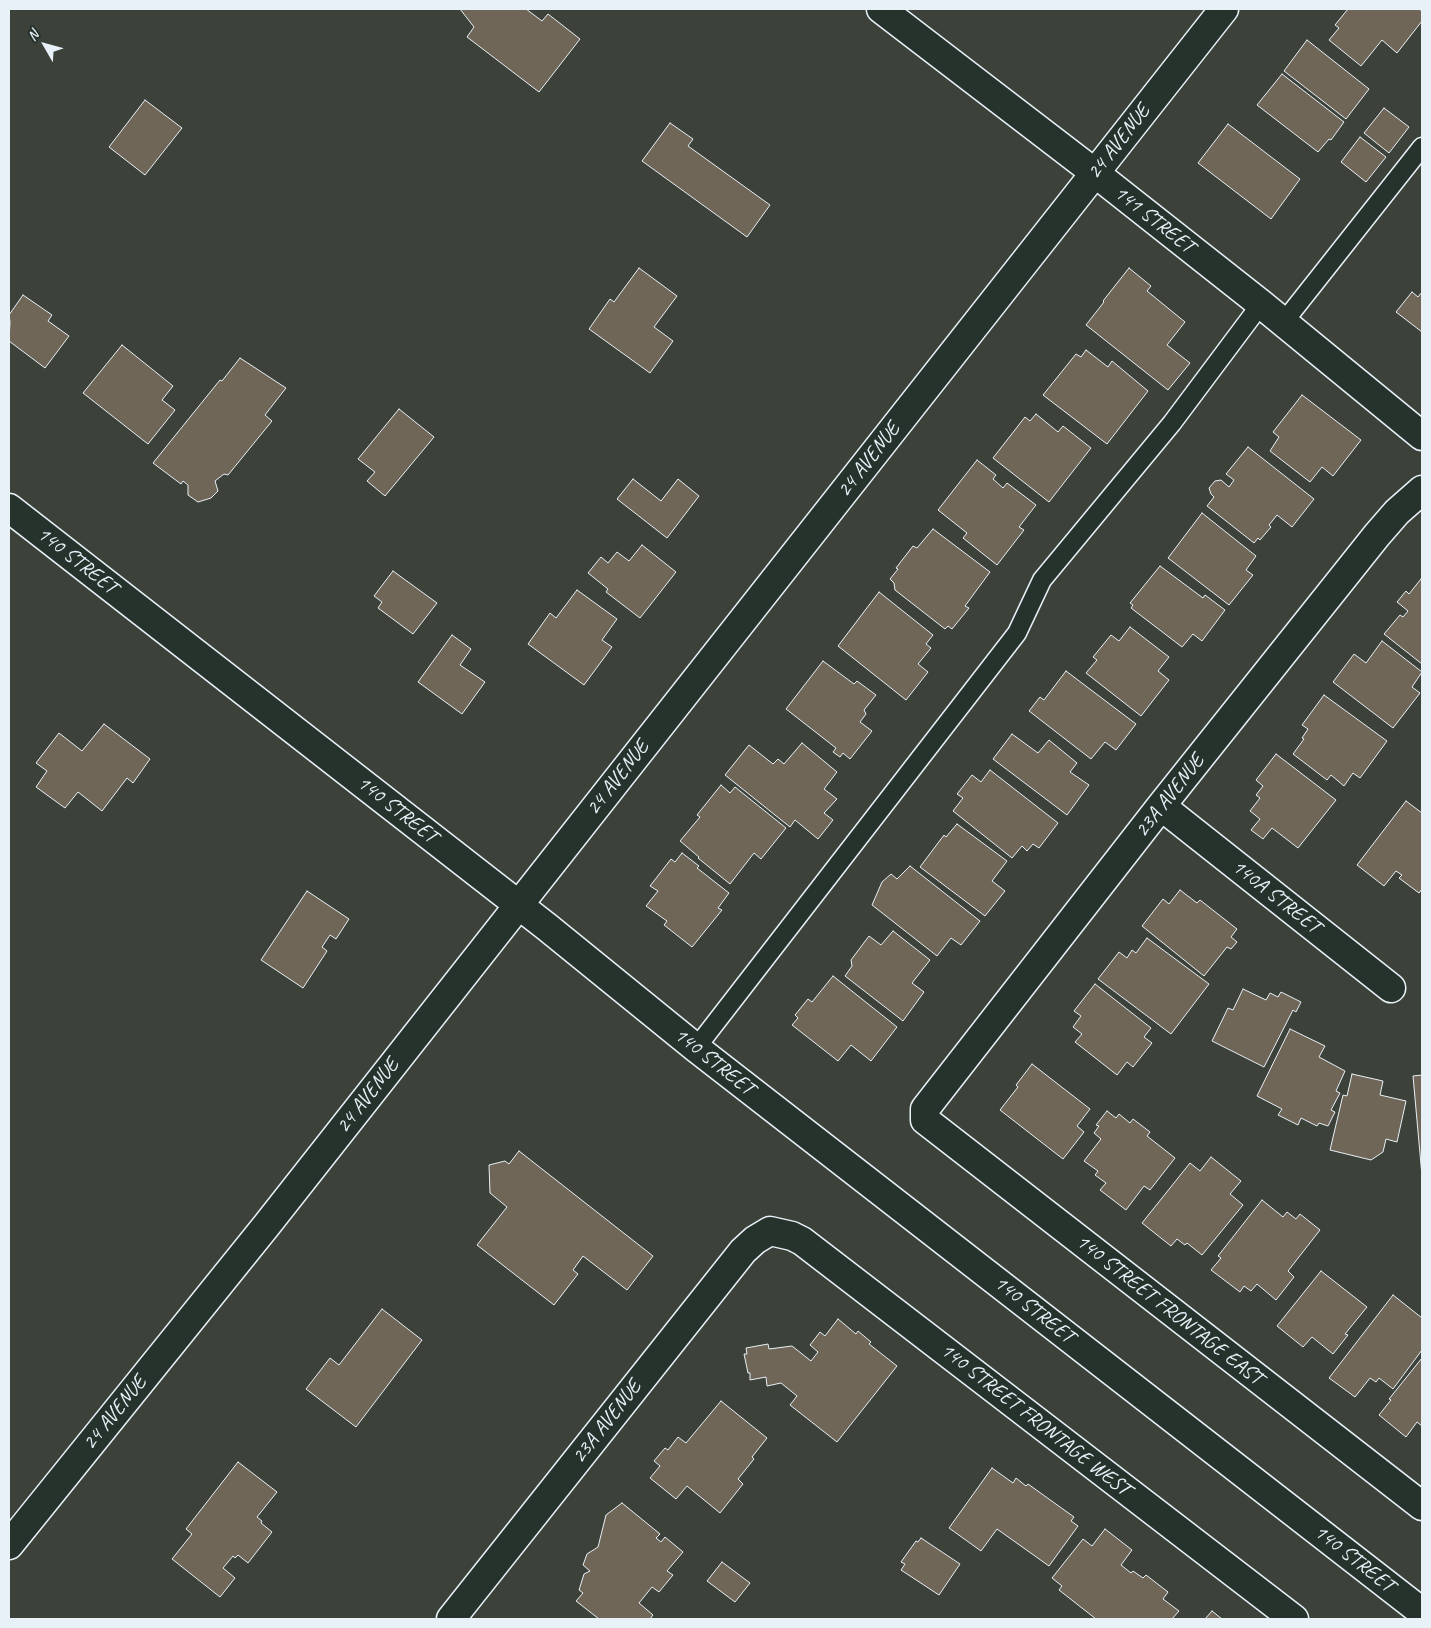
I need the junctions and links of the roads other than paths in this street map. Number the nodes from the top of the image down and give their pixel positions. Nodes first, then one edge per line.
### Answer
1 (881, 9) edge
2 (1224, 9) edge
3 (1422, 147) edge
4 (1095, 173) junction
5 (1261, 304) junction
6 (1283, 323) junction
7 (1422, 436) edge
8 (1422, 490) edge
9 (9, 508) edge
10 (1161, 806) junction
11 (518, 905) junction
12 (1391, 988) dead end
13 (696, 1048) junction
14 (925, 1109) joint
15 (770, 1231) joint
16 (1422, 1506) edge
17 (9, 1545) edge
18 (1422, 1612) edge
19 (451, 1619) edge
20 (1294, 1619) edge

1 - 4 main road, 141 STREET
2 - 4 main road, 24 AVENUE
3 - 6 lane
4 - 5 main road, 141 STREET
4 - 11 main road, 24 AVENUE
5 - 6 main road, 141 STREET
5 - 13 lane
6 - 7 main road, 141 STREET
8 - 10 main road, 23A AVENUE
9 - 11 main road, 140 STREET
10 - 12 main road, 140A STREET
10 - 14 main road, 23A AVENUE
11 - 13 main road, 140 STREET
11 - 17 main road, 24 AVENUE
13 - 18 main road, 140 STREET
14 - 16 main road, 140 STREET FRONTAGE EAST
15 - 19 main road, 23A AVENUE
15 - 20 main road, 140 STREET FRONTAGE WEST

